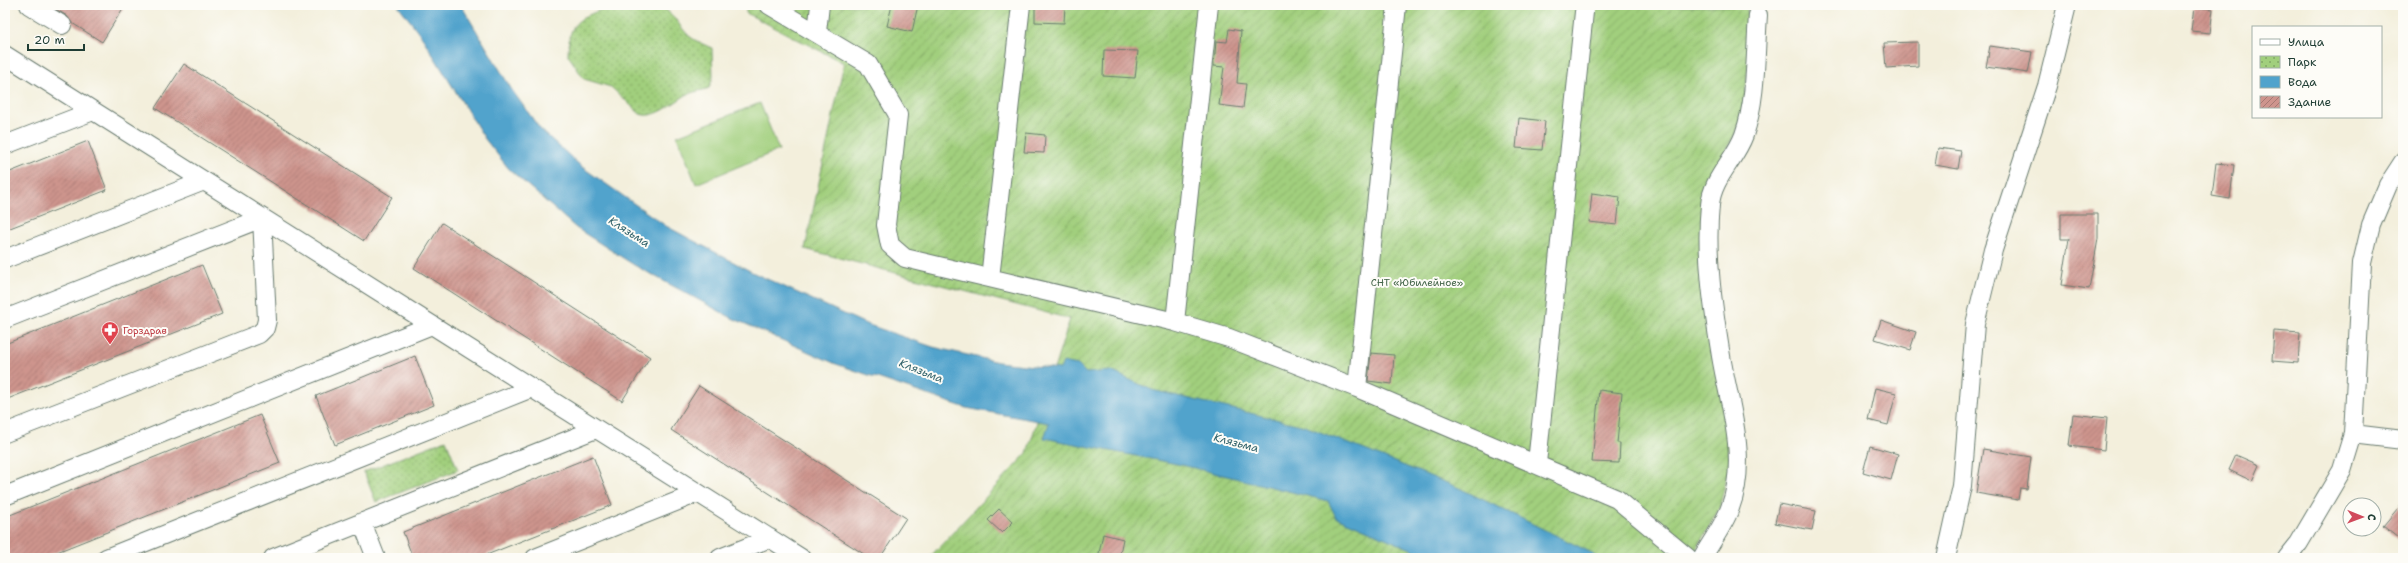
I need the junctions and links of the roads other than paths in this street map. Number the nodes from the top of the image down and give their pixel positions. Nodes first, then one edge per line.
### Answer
1 (29, 5) edge
2 (769, 5) edge
3 (820, 5) edge
4 (1021, 5) edge
5 (1209, 5) edge
6 (1397, 5) edge
7 (2067, 5) edge
8 (1584, 12) dead end
9 (1758, 15) dead end
10 (62, 25) dead end
11 (817, 32) junction
12 (5, 55) edge
13 (93, 111) junction
14 (5, 145) edge
15 (2403, 162) edge
16 (204, 181) junction
17 (262, 218) junction
18 (5, 259) edge
19 (990, 278) junction
20 (5, 319) edge
21 (1175, 322) junction
22 (432, 325) junction
23 (532, 388) junction
24 (1357, 388) junction
25 (596, 429) junction
26 (5, 433) edge
27 (2353, 434) junction
28 (2403, 440) edge
29 (1537, 463) junction
30 (698, 493) junction
31 (5, 496) edge
32 (362, 522) junction
33 (770, 538) junction
34 (106, 558) edge
35 (273, 558) edge
36 (376, 558) edge
37 (535, 558) edge
38 (720, 558) edge
39 (801, 558) edge
40 (1688, 558) edge
41 (1702, 558) edge
42 (1946, 558) edge
43 (2287, 558) edge

1 - 10 street
2 - 11 street
3 - 11 street
4 - 19 street
5 - 21 street
6 - 24 street
7 - 42 street
8 - 29 street
9 - 41 street
11 - 19 street
12 - 13 street
13 - 14 street
13 - 16 street
15 - 27 street
16 - 17 street
16 - 18 street
17 - 20 street
17 - 22 street
17 - 26 street
19 - 21 street
21 - 24 street
22 - 23 street
22 - 31 street
23 - 25 street
23 - 34 street
24 - 29 street
25 - 30 street
25 - 32 street
27 - 28 street
27 - 43 street
29 - 40 street
30 - 33 street
30 - 37 street
32 - 35 street
32 - 36 street
33 - 38 street
33 - 39 street

